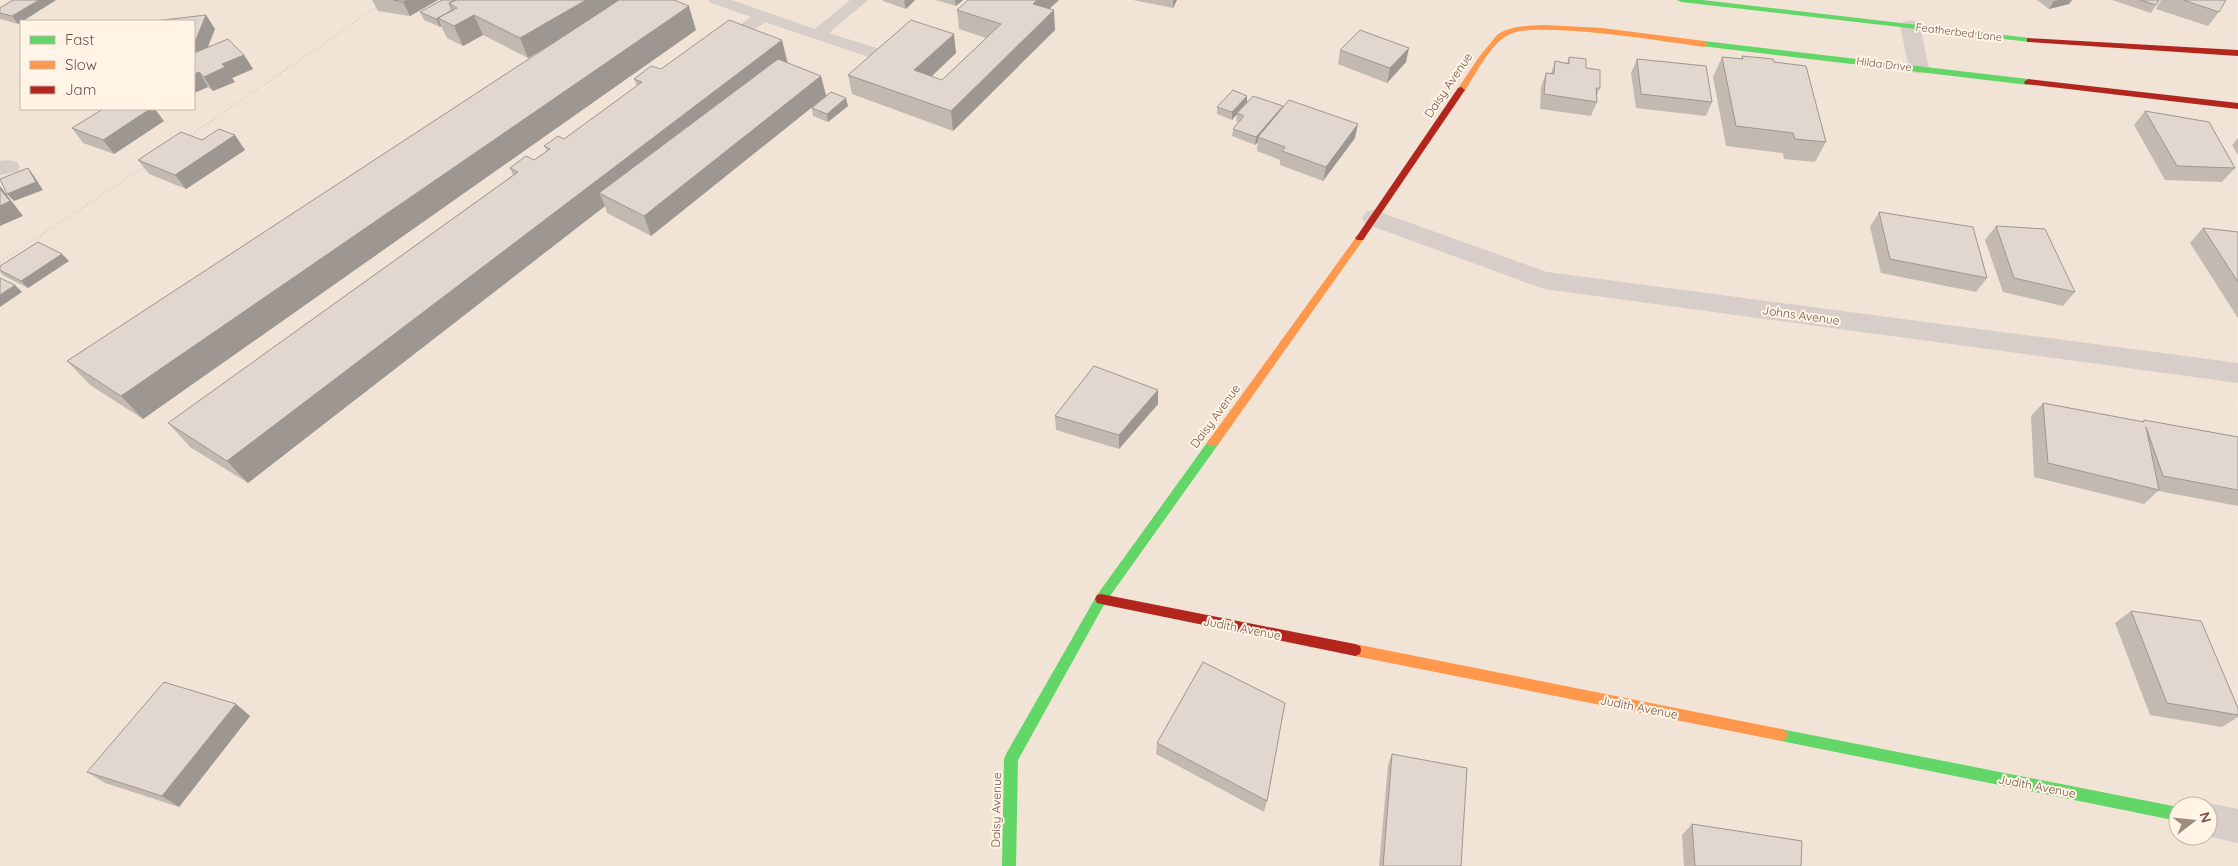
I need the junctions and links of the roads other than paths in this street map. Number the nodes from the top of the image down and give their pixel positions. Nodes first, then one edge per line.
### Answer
1 (717, 0) edge
2 (860, 0) edge
3 (1681, 0) edge
4 (762, 17) junction
5 (1910, 26) junction
6 (1529, 28) joint
7 (816, 36) junction
8 (2238, 52) edge
9 (880, 55) edge
10 (705, 56) edge
11 (1919, 68) junction
12 (2238, 106) edge
13 (1374, 218) junction
14 (2238, 373) edge
15 (1101, 599) junction
16 (2168, 812) edge
17 (2218, 822) edge
18 (2238, 826) edge
19 (1009, 866) edge

1 - 4 lane
2 - 7 lane
3 - 5 street, Featherbed Lane
4 - 7 lane
4 - 10 lane
5 - 8 street, Featherbed Lane
5 - 11 street
6 - 11 street, Hilda Drive
6 - 13 street, Daisy Avenue
7 - 9 lane
11 - 12 street, Hilda Drive
13 - 14 street, Johns Avenue
13 - 15 street, Daisy Avenue
15 - 16 street, Judith Avenue
15 - 19 street, Daisy Avenue
17 - 18 street

